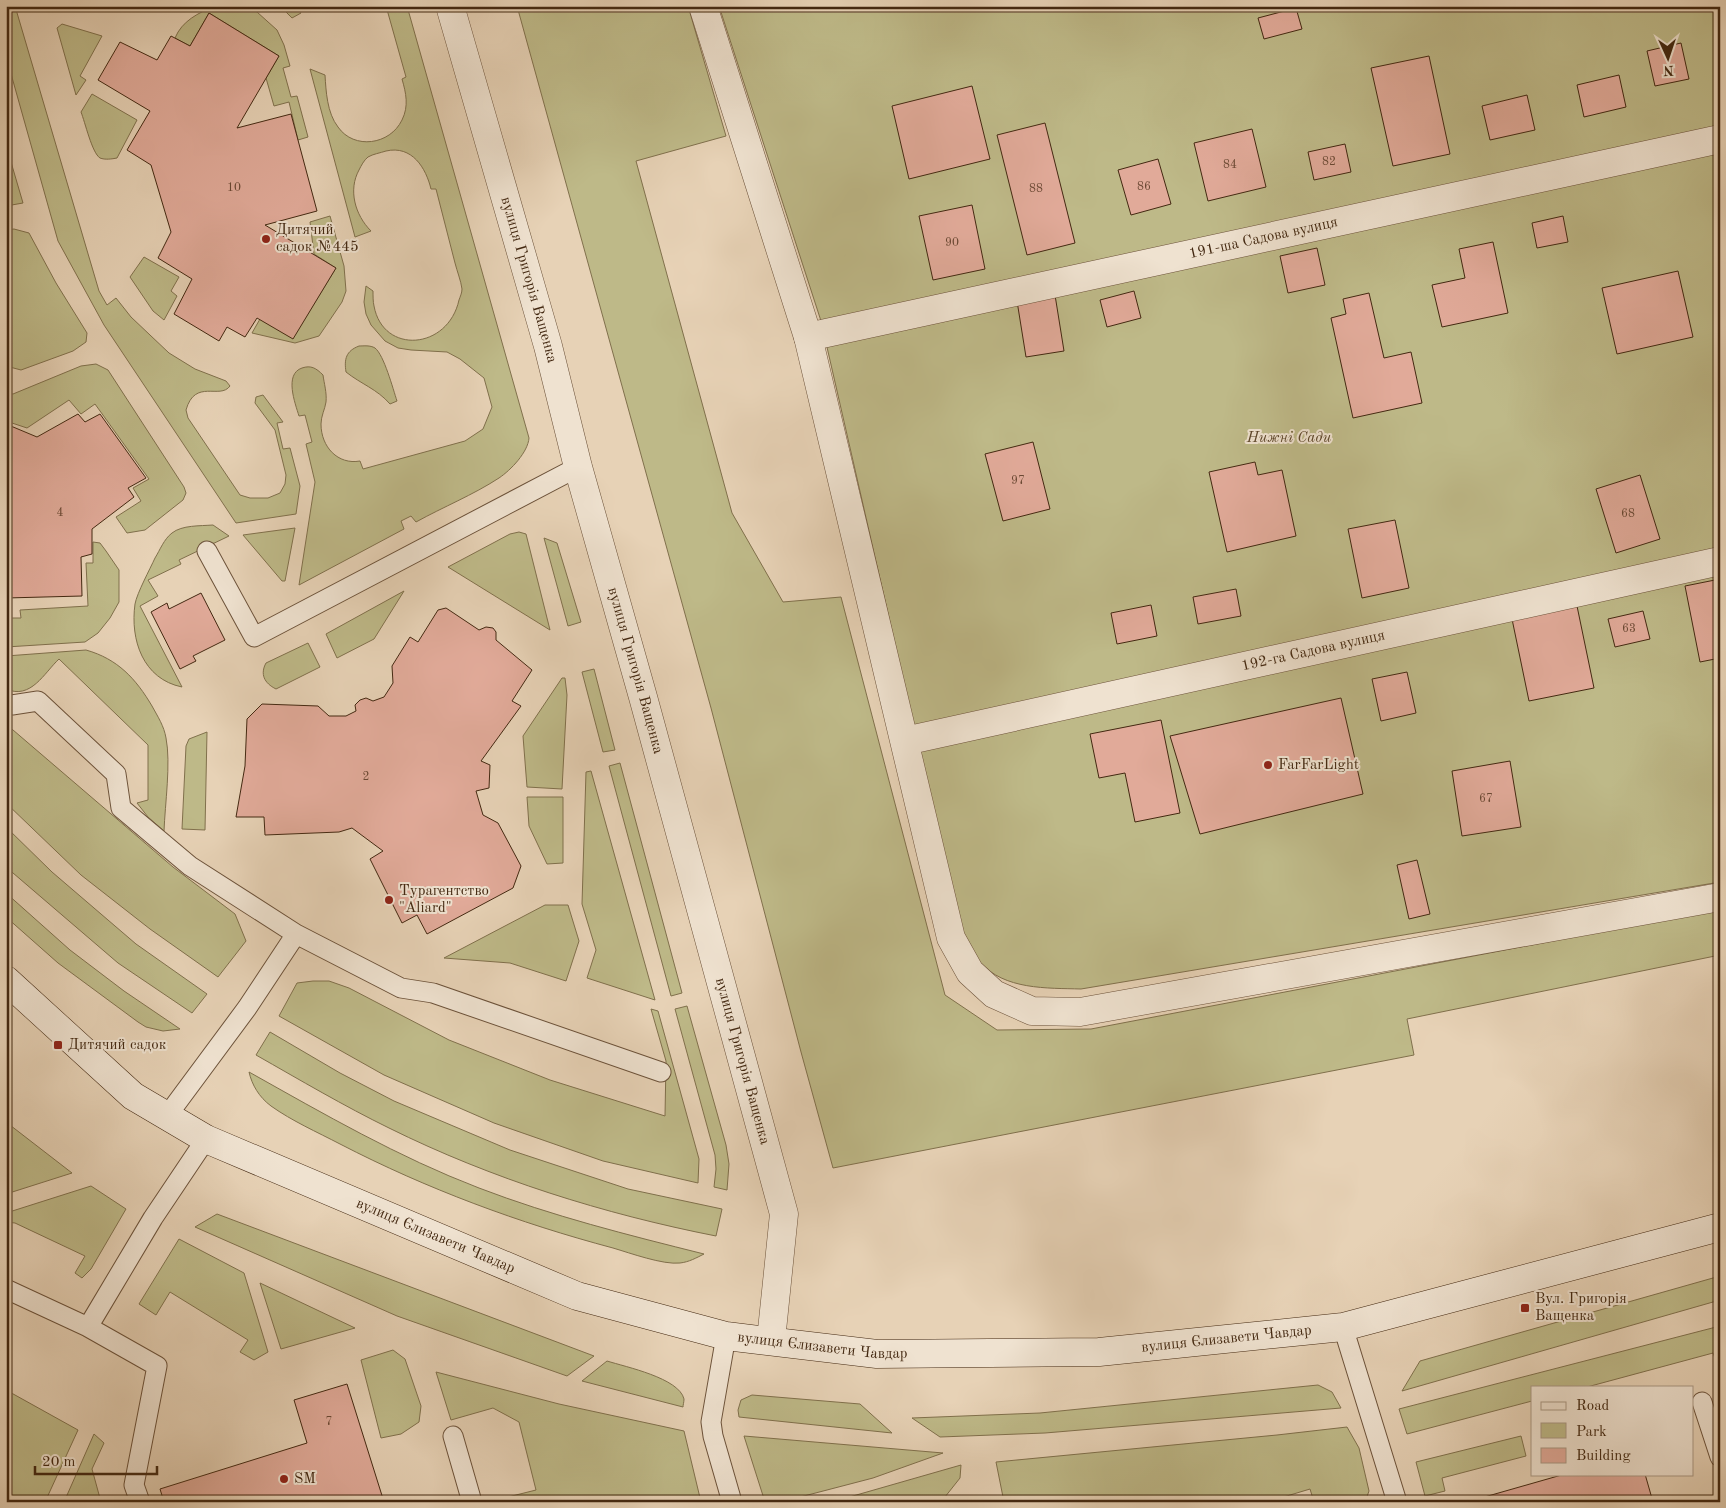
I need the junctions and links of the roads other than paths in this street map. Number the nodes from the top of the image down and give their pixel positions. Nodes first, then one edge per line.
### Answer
1 (450, 6) edge
2 (703, 6) edge
3 (1720, 140) edge
4 (808, 337) junction
5 (578, 467) junction
6 (207, 551) dead end
7 (1720, 561) edge
8 (6, 703) edge
9 (905, 741) junction
10 (1720, 897) edge
11 (296, 934) junction
12 (6, 980) edge
13 (661, 1072) dead end
14 (167, 1116) junction
15 (206, 1138) junction
16 (1720, 1226) edge
17 (6, 1289) edge
18 (88, 1327) junction
19 (1343, 1327) junction
20 (726, 1336) junction
21 (772, 1340) junction
22 (1702, 1402) dead end
23 (453, 1436) dead end
24 (1720, 1457) edge
25 (140, 1502) edge
26 (472, 1502) edge
27 (732, 1502) edge
28 (1397, 1502) edge

1 - 5 street, вулиця Григорія Ващенка
2 - 4 street
3 - 4 street, 191-ша Садова вулиця
4 - 9 street
5 - 6 lane
5 - 21 street, вулиця Григорія Ващенка
7 - 9 street, 192-га Садова вулиця
8 - 11 lane
9 - 10 street
11 - 13 lane
11 - 14 lane
12 - 14 street, вулиця Єлизавети Чавдар
14 - 15 street, вулиця Єлизавети Чавдар
15 - 18 lane
15 - 20 street, вулиця Єлизавети Чавдар
16 - 19 street, вулиця Єлизавети Чавдар
17 - 18 lane
18 - 25 lane
19 - 21 street, вулиця Єлизавети Чавдар
19 - 28 lane
20 - 21 street, вулиця Єлизавети Чавдар
20 - 27 lane
22 - 24 lane
23 - 26 lane

